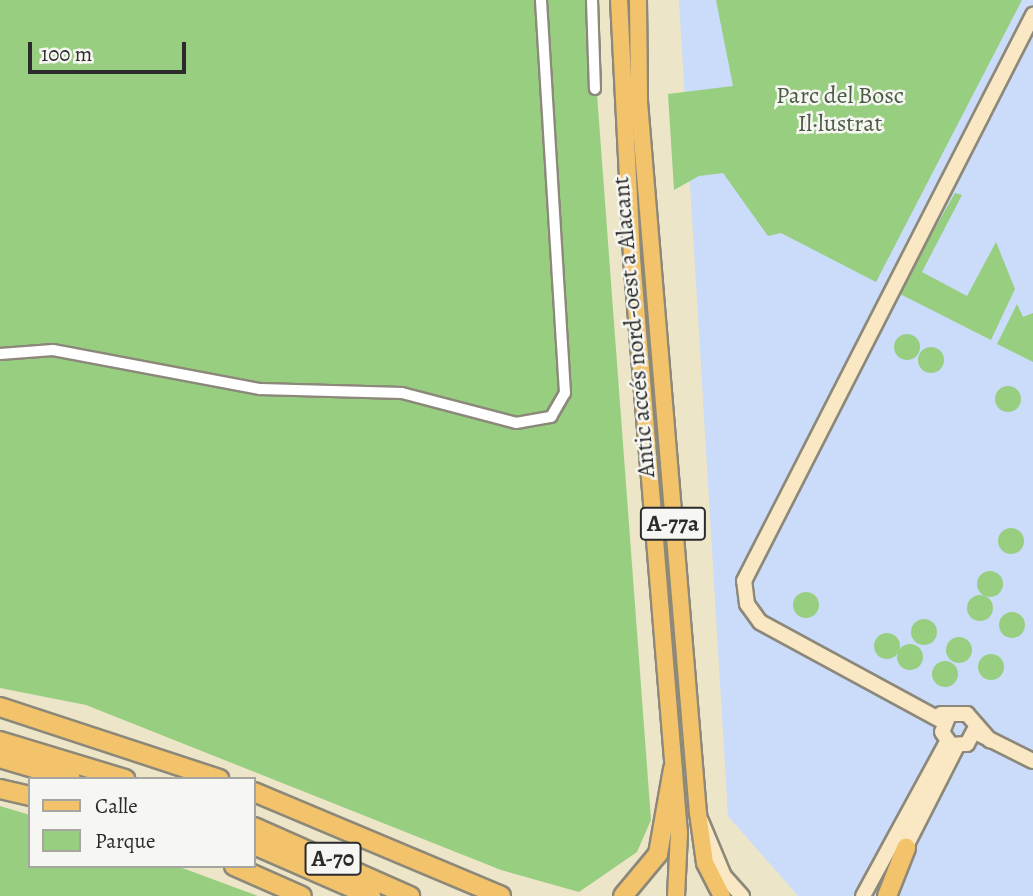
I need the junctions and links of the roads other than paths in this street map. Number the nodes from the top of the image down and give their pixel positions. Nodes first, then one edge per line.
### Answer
1 (541, 0) edge
2 (592, 0) edge
3 (619, 0) edge
4 (638, 0) edge
5 (1033, 15) edge
6 (595, 89) dead end
7 (0, 354) edge
8 (0, 707) edge
9 (944, 716) junction
10 (976, 731) junction
11 (0, 741) edge
12 (952, 744) junction
13 (0, 758) edge
14 (1033, 761) edge
15 (673, 769) junction
16 (64, 777) edge
17 (118, 777) edge
18 (213, 777) edge
19 (0, 789) edge
20 (256, 793) edge
21 (28, 796) edge
22 (698, 813) junction
23 (256, 828) edge
24 (256, 846) edge
25 (906, 848) junction
26 (426, 866) junction
27 (239, 868) edge
28 (879, 875) junction
29 (302, 896) edge
30 (371, 896) edge
31 (410, 896) edge
32 (480, 896) edge
33 (501, 896) edge
34 (623, 896) edge
35 (676, 896) edge
36 (722, 896) edge
37 (742, 896) edge
38 (856, 896) edge
39 (863, 896) edge
40 (881, 896) edge
41 (887, 896) edge

1 - 7 street
2 - 6 street
3 - 15 main road, Antic accés nord-oest a Alacant / A-77a
4 - 22 main road, Antic accés nord-oest a Alacant / A-77a
5 - 9 street
8 - 18 highway
9 - 10 street
9 - 12 street
10 - 12 street
10 - 14 street
11 - 17 highway
12 - 25 street
12 - 28 street
13 - 16 highway
15 - 34 highway
15 - 35 main road, Antic accés nord-oest a Alacant / A-77a
19 - 21 highway
20 - 26 highway
22 - 36 main road, Antic accés nord-oest a Alacant / A-77a
22 - 37 street
23 - 31 highway, A-70
24 - 30 highway, A-70
25 - 40 street
25 - 41 highway
26 - 32 highway
26 - 33 highway
27 - 29 highway
28 - 38 street
28 - 39 street

